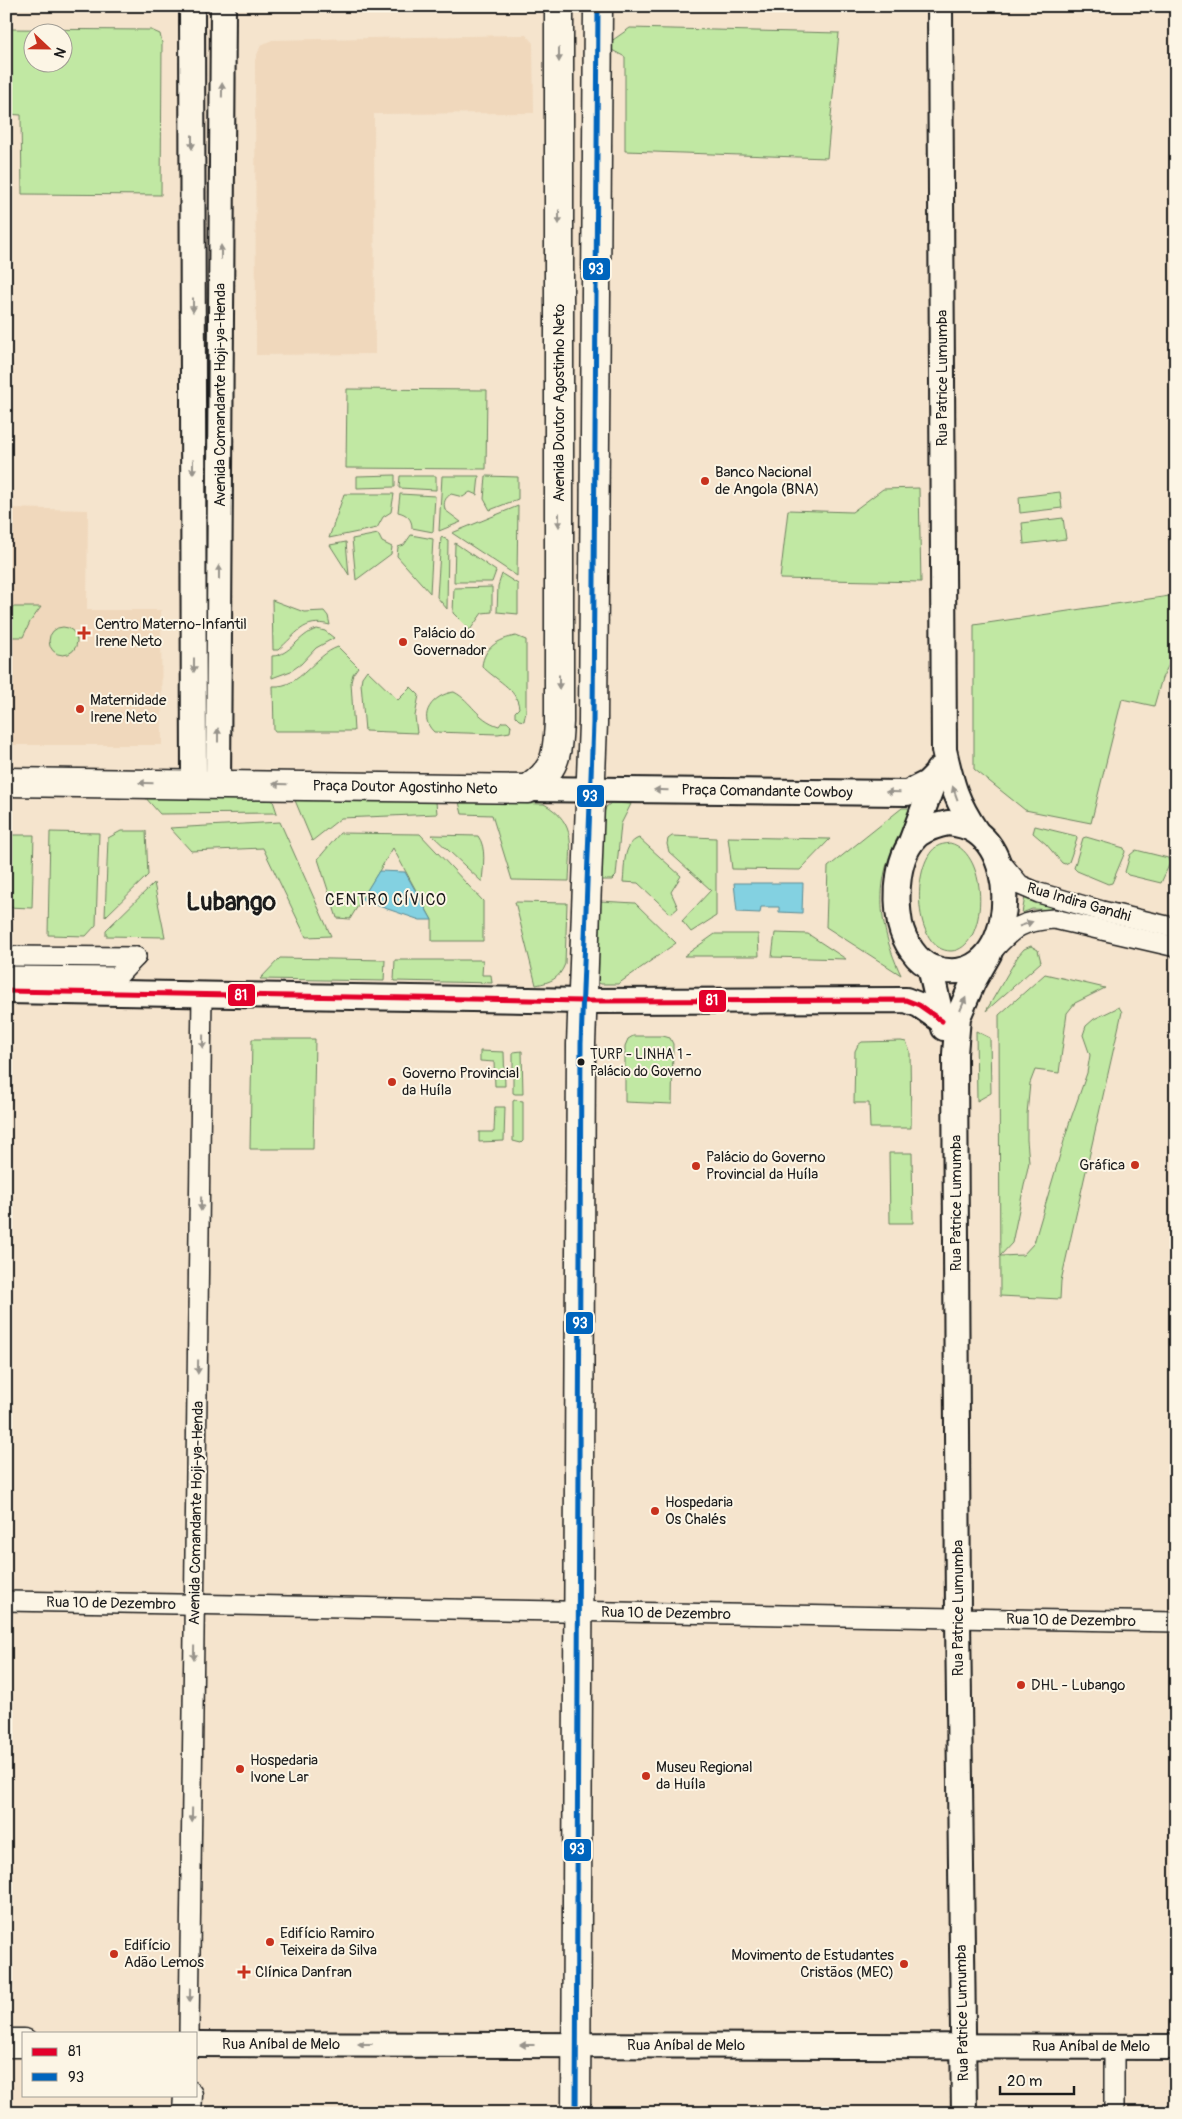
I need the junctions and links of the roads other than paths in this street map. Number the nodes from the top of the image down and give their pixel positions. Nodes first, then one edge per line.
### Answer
1 (192, 6) edge
2 (223, 6) edge
3 (559, 6) edge
4 (598, 6) edge
5 (940, 6) edge
6 (944, 750) junction
7 (936, 774) junction
8 (6, 782) edge
9 (206, 783) junction
10 (528, 789) junction
11 (592, 790) junction
12 (976, 831) junction
13 (910, 845) junction
14 (994, 855) junction
15 (1176, 928) edge
16 (1176, 946) edge
17 (989, 954) junction
18 (6, 956) edge
19 (930, 967) junction
20 (6, 976) edge
21 (6, 991) edge
22 (202, 993) junction
23 (906, 1000) junction
24 (582, 1001) junction
25 (942, 1021) junction
26 (956, 1104) junction
27 (6, 1601) edge
28 (195, 1604) junction
29 (579, 1611) junction
30 (958, 1618) junction
31 (1176, 1622) edge
32 (189, 2032) edge
33 (6, 2043) edge
34 (22, 2043) edge
35 (198, 2044) edge
36 (576, 2045) junction
37 (963, 2045) junction
38 (1114, 2047) junction
39 (1176, 2047) edge
40 (188, 2096) edge
41 (187, 2113) edge
42 (576, 2113) edge
43 (964, 2113) edge
44 (1114, 2113) edge

1 -> 9 street, Avenida Comandante Hoji-ya-Henda
9 -> 2 street, Avenida Comandante Hoji-ya-Henda
3 -> 10 main road, Avenida Doutor Agostinho Neto
4 - 11 main road
5 - 6 street, Rua Patrice Lumumba
6 - 7 street, Rua Patrice Lumumba
12 -> 6 street, Rua Patrice Lumumba
7 -> 11 street, Praça Comandante Cowboy
7 - 13 street, Rua Patrice Lumumba
9 -> 8 main road, Praça Doutor Agostinho Neto
10 -> 9 main road, Praça Doutor Agostinho Neto
10 - 11 street, Praça Doutor Agostinho Neto
11 - 24 main road
12 - 13 street
12 - 14 street
13 - 19 street
14 - 15 street, Rua Indira Gandhi
14 - 17 street
17 -> 16 street, Rua Indira Gandhi
17 - 19 street
26 -> 17 street, Rua Patrice Lumumba
18 - 20 street
19 - 23 street
19 - 25 street, Rua Patrice Lumumba
21 - 22 street
22 - 24 street
22 -> 28 street, Avenida Comandante Hoji-ya-Henda
23 - 24 street
23 - 25 street
24 - 29 main road
25 - 26 street, Rua Patrice Lumumba
26 - 30 street, Rua Patrice Lumumba
27 - 28 street, Rua 10 de Dezembro
28 - 29 street, Rua 10 de Dezembro
28 -> 32 street, Avenida Comandante Hoji-ya-Henda
29 - 30 street, Rua 10 de Dezembro
29 - 36 main road
30 - 31 street, Rua 10 de Dezembro
30 - 37 street, Rua Patrice Lumumba
33 - 34 main road
36 -> 35 street, Rua Aníbal de Melo
36 - 37 street, Rua Aníbal de Melo
36 - 42 main road
37 - 38 street, Rua Aníbal de Melo
37 - 43 street, Rua Patrice Lumumba
38 - 39 street, Rua Aníbal de Melo
38 - 44 street
40 - 41 main road

